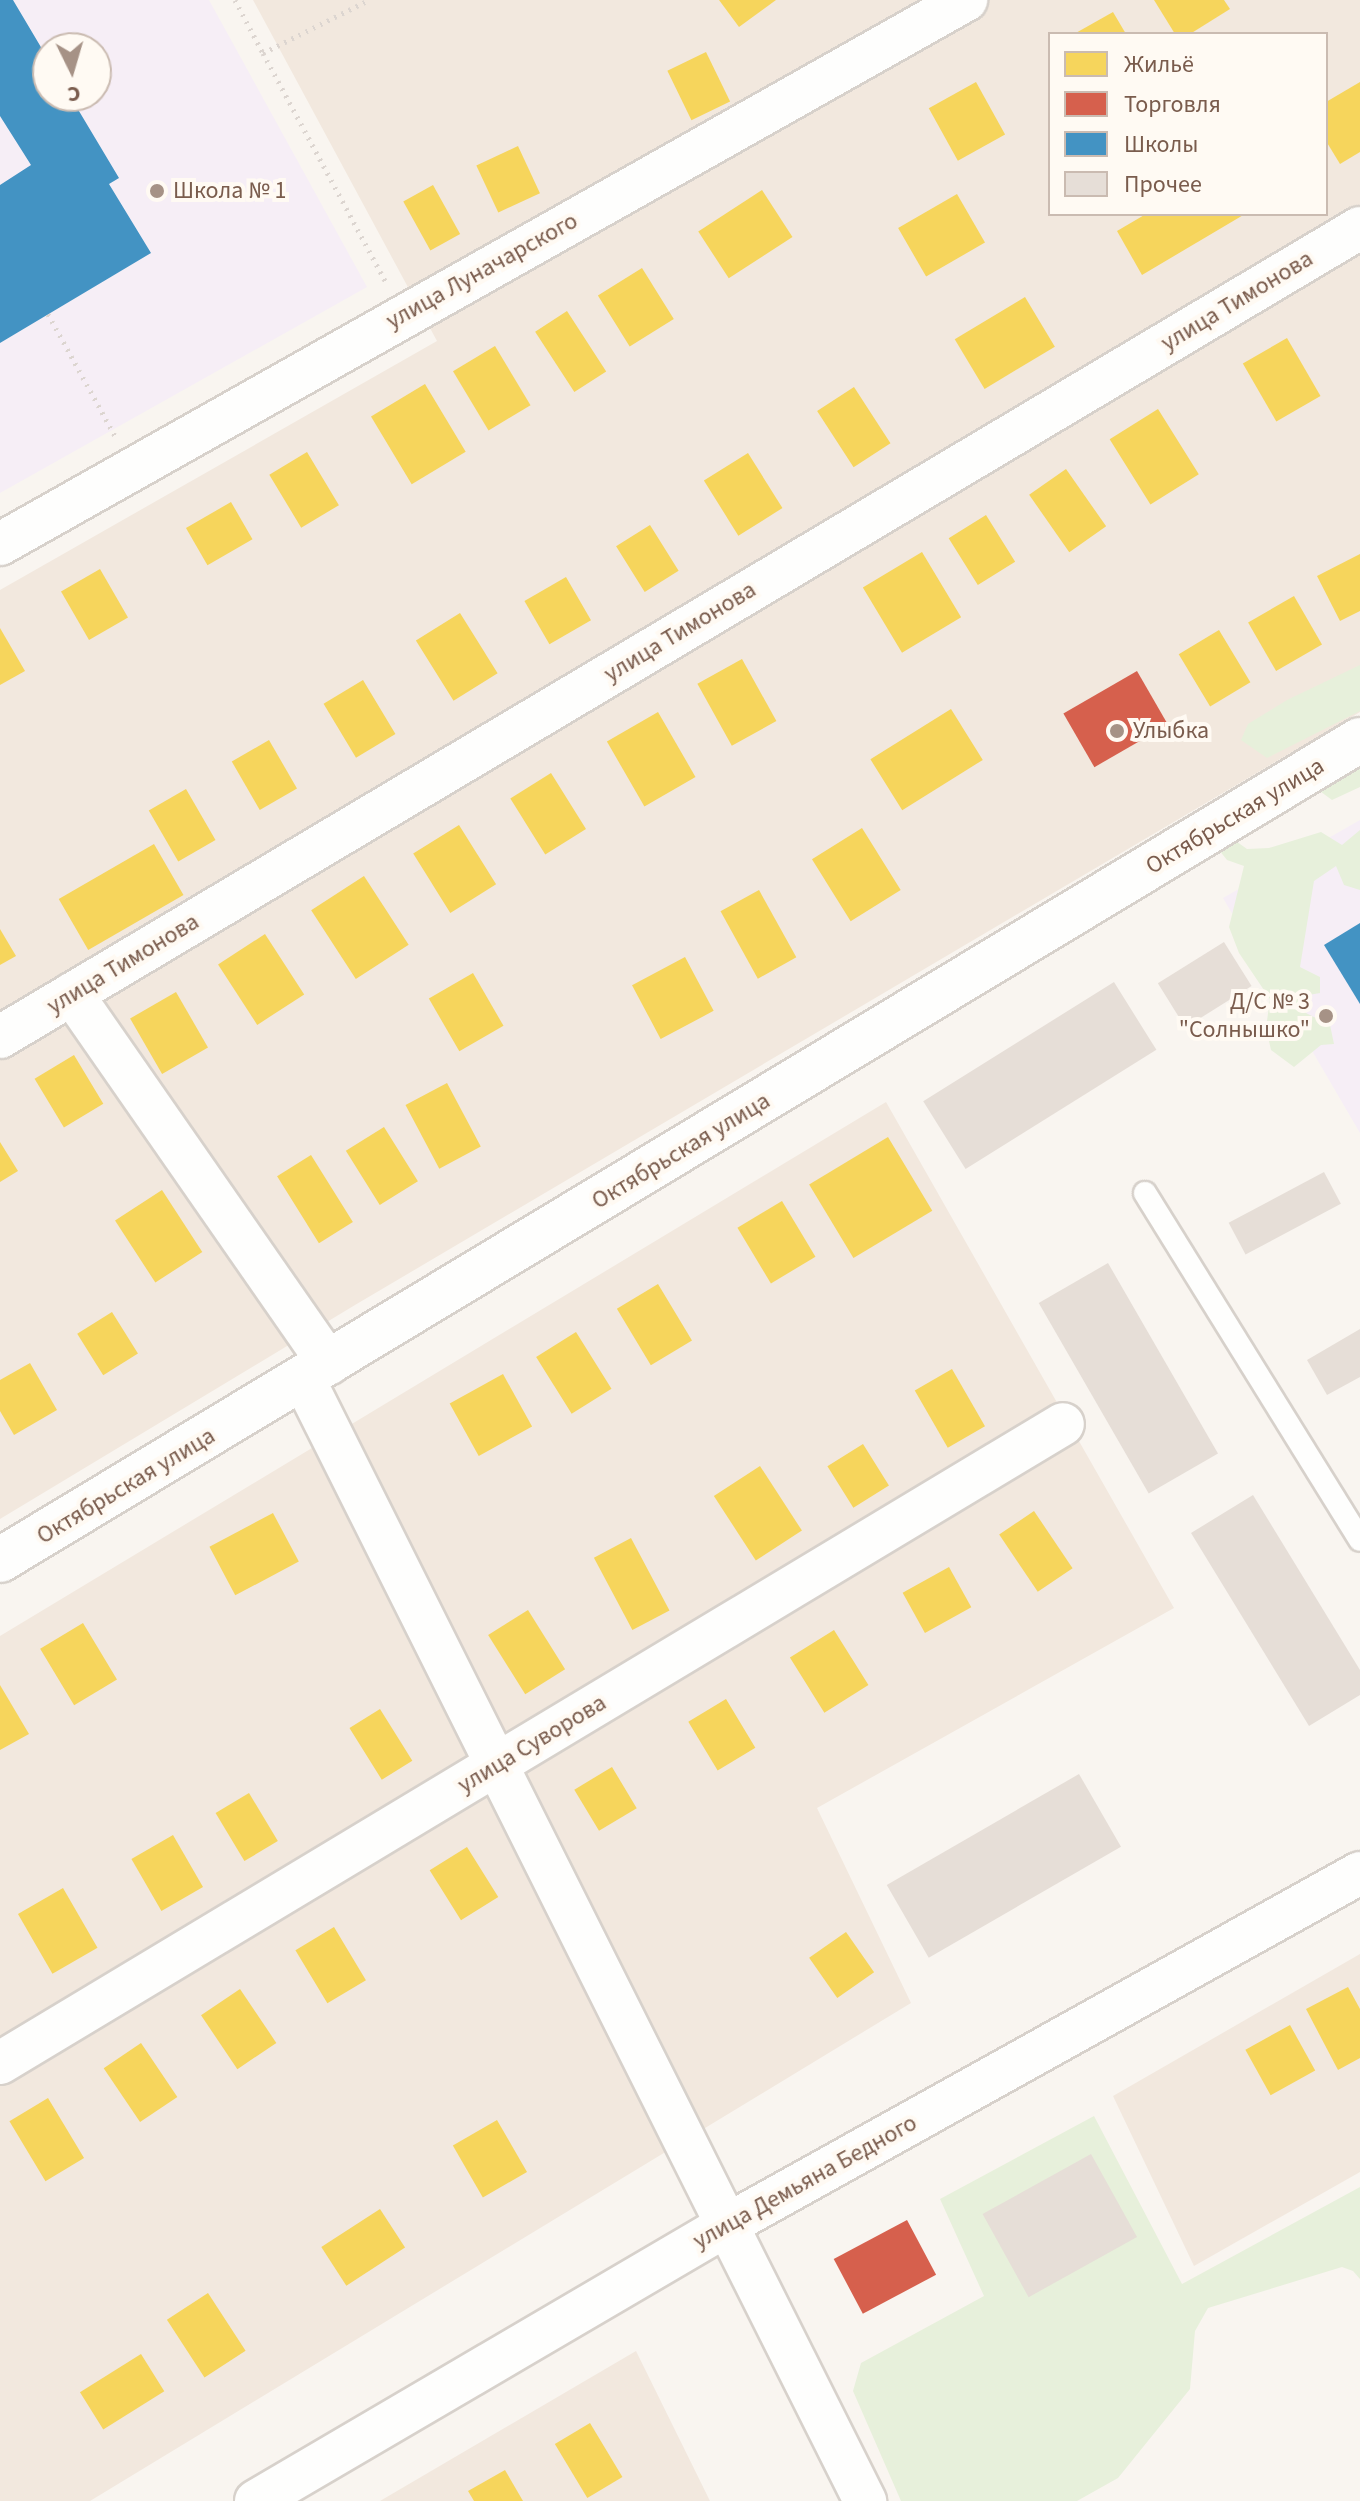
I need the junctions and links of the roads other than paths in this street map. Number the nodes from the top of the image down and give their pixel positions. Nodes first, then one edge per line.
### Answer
1 (966, 0) edge
2 (1360, 228) edge
3 (0, 544) edge
4 (1360, 740) edge
5 (72, 994) junction
6 (0, 1037) edge
7 (1145, 1193) dead end
8 (317, 1372) junction
9 (1063, 1424) dead end
10 (1360, 1540) edge
11 (0, 1560) edge
12 (497, 1765) junction
13 (1360, 1873) edge
14 (0, 2063) edge
15 (727, 2225) junction
16 (256, 2501) edge
17 (865, 2501) edge

1 - 3 street, улица Луначарского
2 - 5 street, улица Тимонова
4 - 8 street, Октябрьская улица
5 - 6 street, улица Тимонова
5 - 8 street
7 - 10 lane
8 - 11 street, Октябрьская улица
8 - 12 street
9 - 12 street, улица Суворова
12 - 14 street, улица Суворова
12 - 15 street
13 - 15 street, улица Демьяна Бедного
15 - 16 street, улица Демьяна Бедного
15 - 17 street

